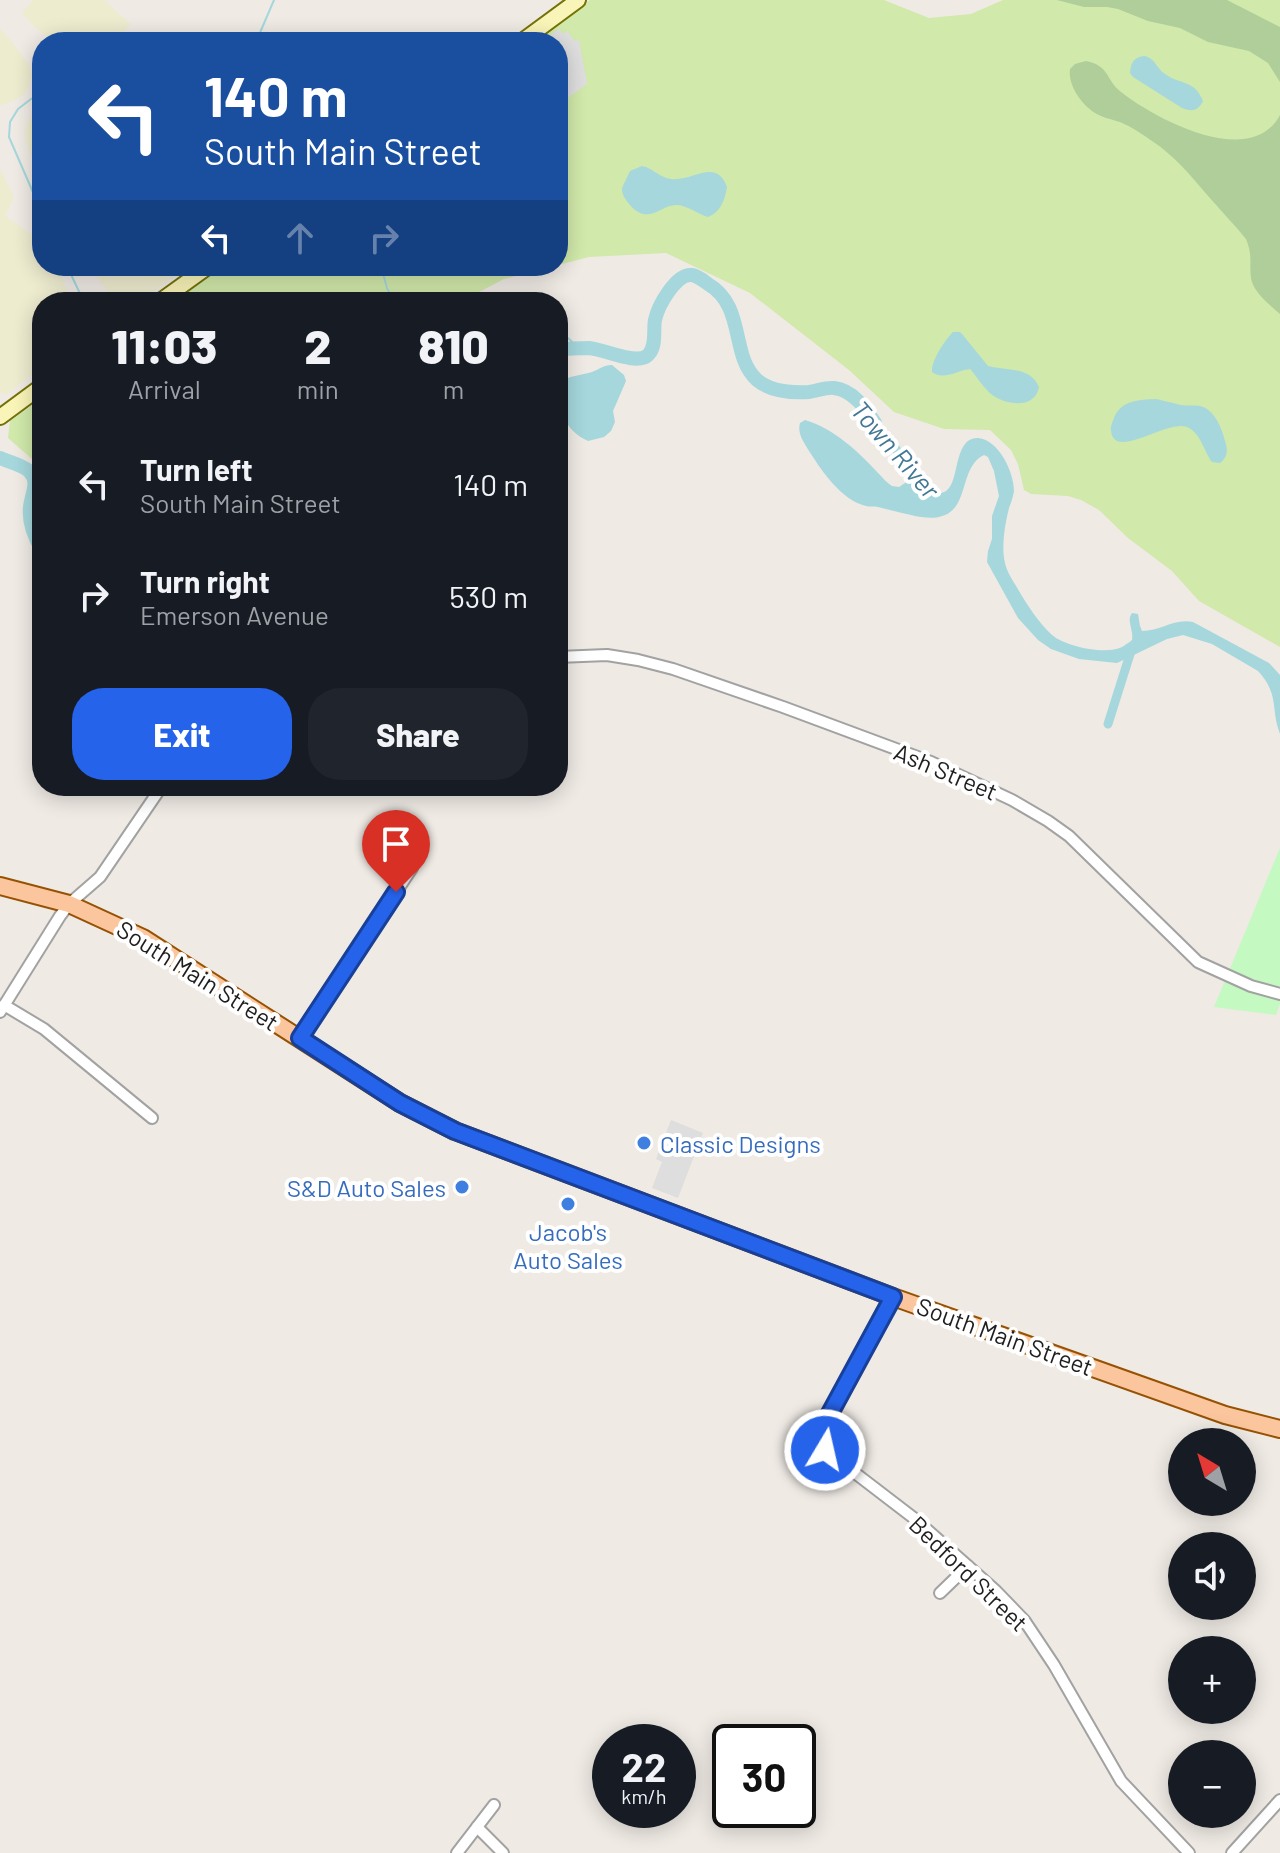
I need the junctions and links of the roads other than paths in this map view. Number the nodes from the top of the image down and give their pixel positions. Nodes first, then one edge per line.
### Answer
1 (578, 0) edge
2 (535, 32) edge
3 (195, 276) edge
4 (173, 292) edge
5 (32, 393) edge
6 (0, 417) edge
7 (568, 657) edge
8 (155, 796) edge
9 (412, 868) dead end
10 (0, 886) edge
11 (69, 904) junction
12 (1280, 994) edge
13 (2, 1008) edge
14 (300, 1038) junction
15 (152, 1118) dead end
16 (893, 1297) junction
17 (1280, 1429) edge
18 (968, 1566) junction
19 (940, 1593) dead end
20 (1280, 1800) edge
21 (494, 1805) dead end
22 (477, 1827) junction
23 (457, 1853) edge
24 (503, 1853) edge
25 (1189, 1853) edge
26 (1232, 1853) edge

1 - 2 main road
3 - 4 main road
5 - 6 main road
7 - 12 street, Ash Street
8 - 11 street
9 - 14 street
10 - 11 main road, South Main Street
11 - 13 street
11 - 14 main road, South Main Street
13 - 15 street
14 - 16 main road, South Main Street
16 - 17 main road, South Main Street
16 - 18 street, Bedford Street
18 - 19 street
18 - 25 street, Bedford Street
20 - 26 street
21 - 22 street
22 - 23 street
22 - 24 street

